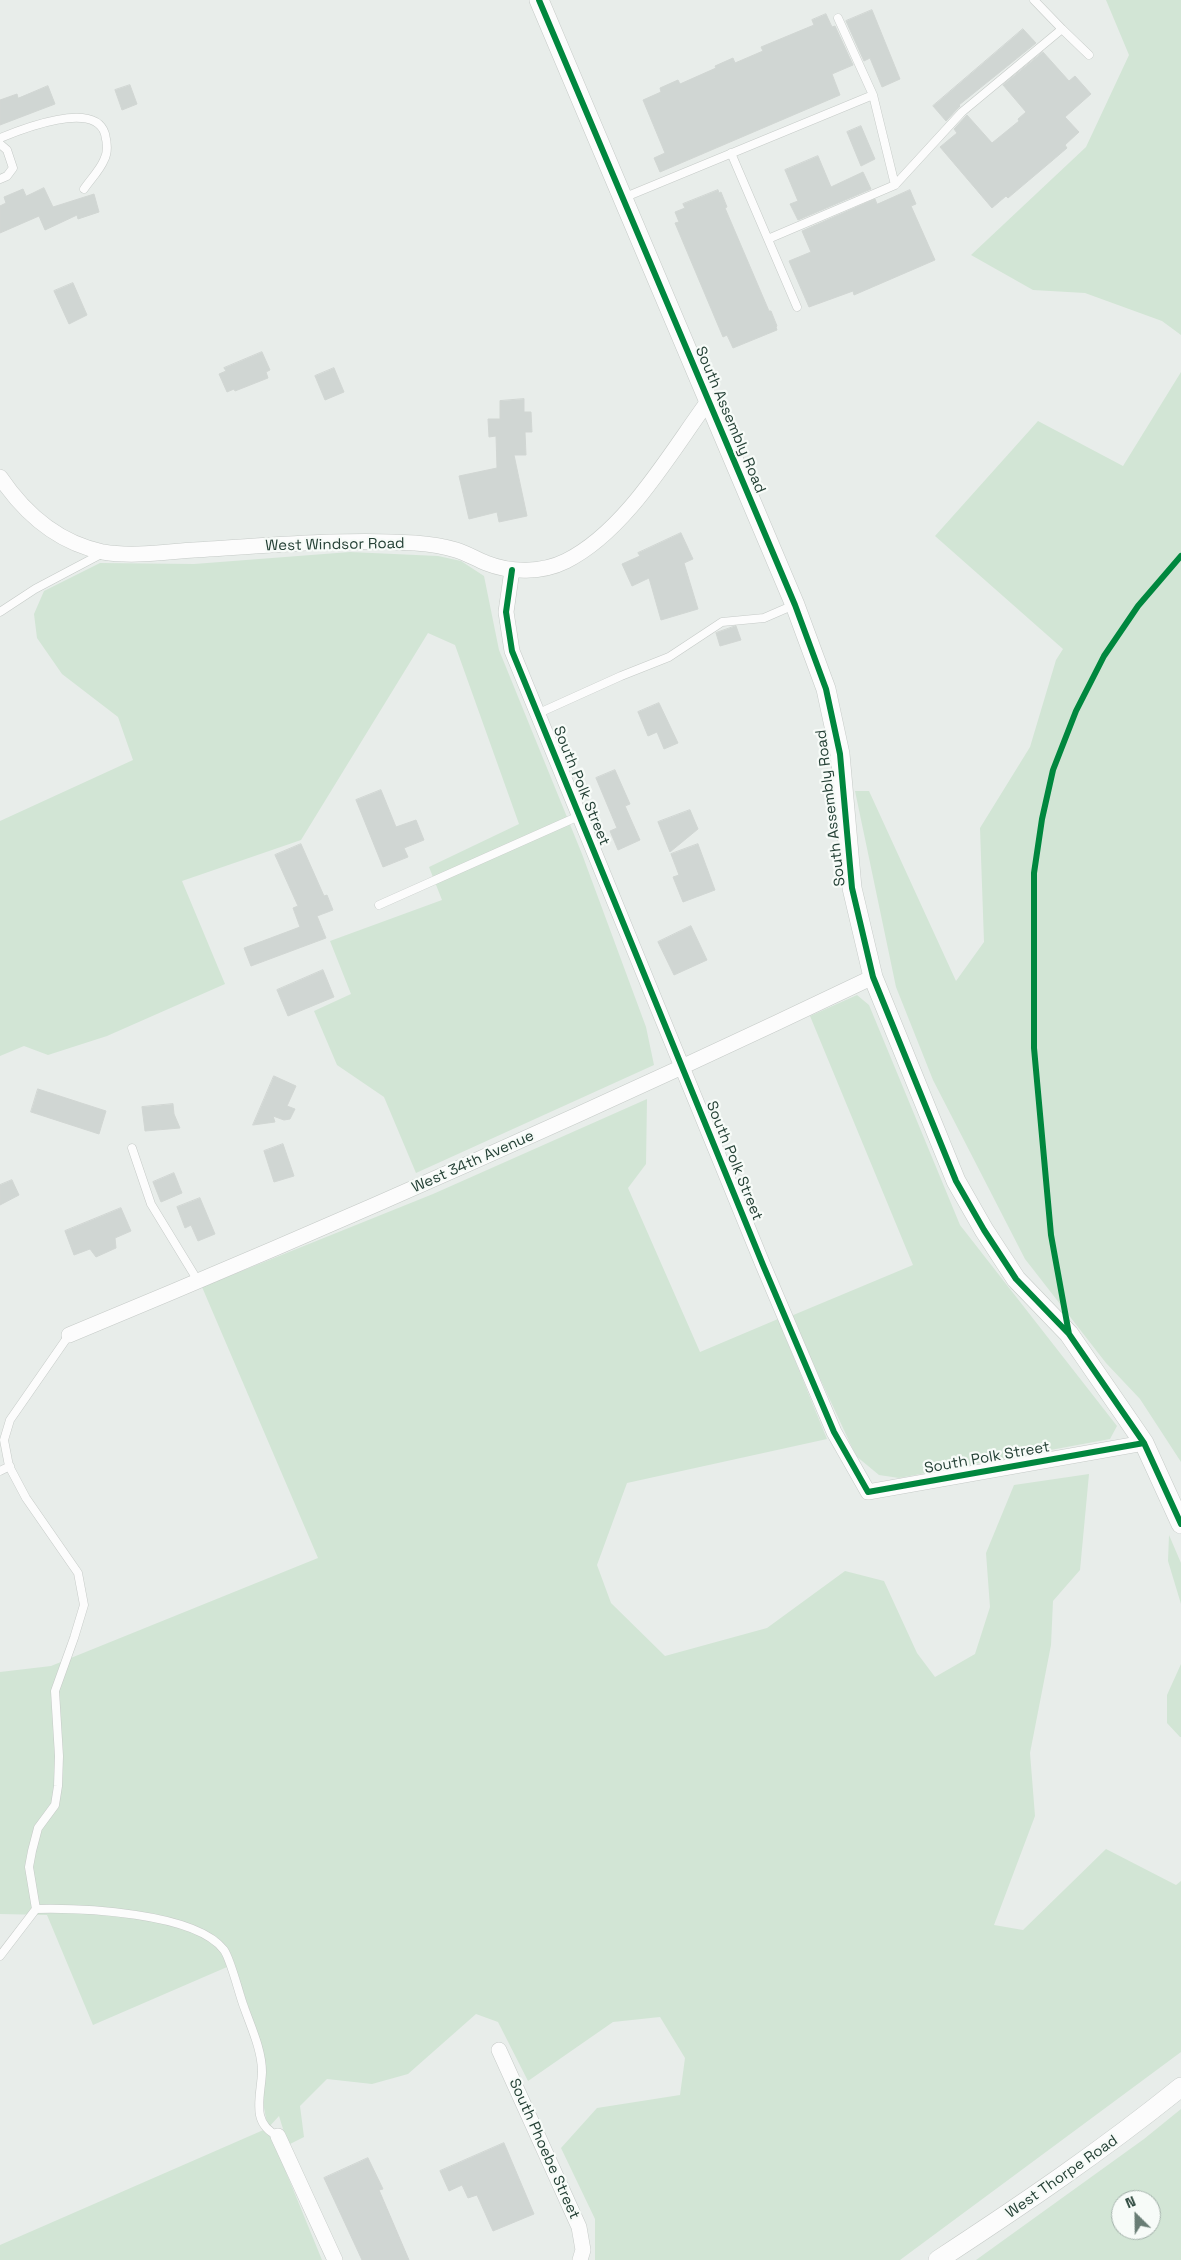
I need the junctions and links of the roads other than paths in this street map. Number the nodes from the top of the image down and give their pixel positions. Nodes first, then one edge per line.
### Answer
1 (539, 0) edge
2 (1034, 0) edge
3 (838, 18) dead end
4 (1062, 29) junction
5 (1089, 55) dead end
6 (873, 95) junction
7 (0, 138) edge
8 (0, 144) edge
9 (731, 153) junction
10 (0, 179) edge
11 (895, 184) junction
12 (84, 188) dead end
13 (623, 198) junction
14 (768, 239) junction
15 (797, 307) dead end
16 (709, 400) junction
17 (0, 477) edge
18 (104, 552) junction
19 (512, 570) junction
20 (795, 605) junction
21 (0, 612) edge
22 (539, 713) junction
23 (579, 816) junction
24 (379, 905) dead end
25 (873, 977) junction
26 (683, 1068) junction
27 (132, 1148) dead end
28 (198, 1282) junction
29 (69, 1335) joint
30 (1144, 1443) junction
31 (10, 1466) junction
32 (0, 1471) edge
33 (1181, 1524) edge
34 (36, 1909) junction
35 (0, 1956) edge
36 (499, 2050) dead end
37 (1181, 2087) edge
38 (278, 2136) joint
39 (581, 2255) edge
40 (335, 2260) edge
41 (938, 2260) edge

1 - 13 street, South Assembly Road
2 - 4 lane
3 - 6 lane
4 - 5 lane
4 - 11 lane
6 - 9 lane
6 - 11 lane
7 - 12 lane
8 - 10 lane
9 - 13 lane
9 - 14 lane
11 - 14 lane
13 - 16 street, South Assembly Road
14 - 15 lane
16 - 19 street, West Windsor Road
16 - 20 street, South Assembly Road
17 - 18 street, West Windsor Road
18 - 19 street, West Windsor Road
18 - 21 lane
19 - 22 street, South Polk Street
20 - 22 lane
20 - 25 street, South Assembly Road
22 - 23 street, South Polk Street
23 - 24 lane
23 - 26 street, South Polk Street
25 - 26 street, West 34th Avenue
25 - 30 street, South Assembly Road
26 - 28 street, West 34th Avenue
26 - 30 street, South Polk Street
27 - 28 lane
28 - 29 street, West 34th Avenue
29 - 31 lane
30 - 33 street, South Assembly Road
31 - 32 lane
31 - 34 lane
34 - 35 lane
34 - 38 lane
36 - 39 street, South Phoebe Street
37 - 41 street, West Thorpe Road
38 - 40 street

